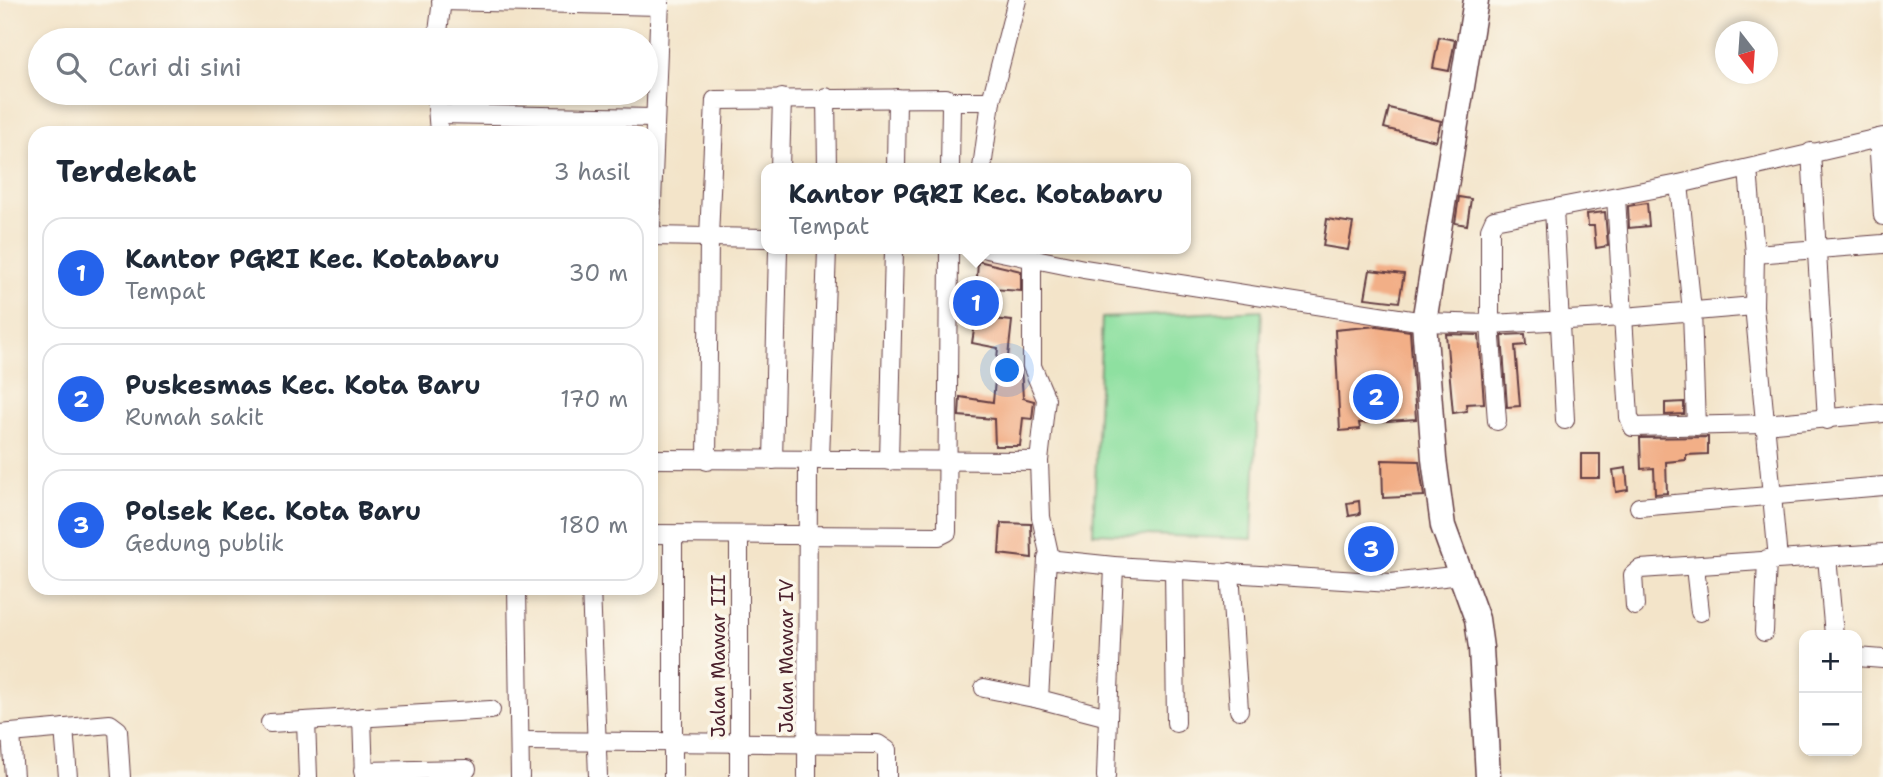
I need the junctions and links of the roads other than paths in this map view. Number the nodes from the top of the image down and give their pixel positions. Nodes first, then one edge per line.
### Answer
1 (1017, 0) edge
2 (1476, 0) edge
3 (441, 1) edge
4 (660, 3) edge
5 (438, 28) edge
6 (656, 28) edge
7 (826, 97) junction
8 (782, 98) junction
9 (897, 98) junction
10 (950, 101) junction
11 (991, 101) junction
12 (437, 105) edge
13 (654, 105) edge
14 (438, 114) junction
15 (655, 118) junction
16 (439, 126) edge
17 (655, 126) edge
18 (1881, 138) edge
19 (1811, 152) junction
20 (780, 163) edge
21 (827, 163) edge
22 (896, 163) edge
23 (950, 163) edge
24 (983, 163) edge
25 (1748, 169) junction
26 (1679, 184) junction
27 (1616, 197) junction
28 (1554, 209) junction
29 (1883, 216) edge
30 (658, 236) edge
31 (709, 237) junction
32 (761, 238) edge
33 (1883, 244) edge
34 (1819, 249) junction
35 (778, 254) edge
36 (827, 254) edge
37 (894, 254) edge
38 (950, 254) edge
39 (1012, 254) edge
40 (1755, 254) junction
41 (1032, 258) junction
42 (1754, 306) junction
43 (1692, 311) junction
44 (1624, 317) junction
45 (1559, 320) junction
46 (1424, 322) junction
47 (1490, 324) junction
48 (1883, 413) edge
49 (1565, 420) dead end
50 (1827, 420) junction
51 (1497, 421) dead end
52 (1765, 424) junction
53 (1696, 426) junction
54 (658, 459) edge
55 (774, 460) junction
56 (814, 460) junction
57 (708, 461) junction
58 (889, 461) junction
59 (947, 461) junction
60 (1039, 461) junction
61 (1883, 486) edge
62 (1772, 496) junction
63 (1639, 507) dead end
64 (658, 534) edge
65 (673, 535) junction
66 (739, 535) junction
67 (808, 536) junction
68 (1883, 553) edge
69 (1828, 557) junction
70 (1050, 558) junction
71 (1772, 559) junction
72 (1114, 566) junction
73 (1695, 567) junction
74 (1174, 570) junction
75 (1230, 572) junction
76 (1461, 575) junction
77 (517, 595) edge
78 (591, 595) edge
79 (1635, 606) dead end
80 (1700, 612) dead end
81 (1834, 630) edge
82 (1764, 632) dead end
83 (1862, 657) edge
84 (1883, 659) edge
85 (984, 688) dead end
86 (1040, 699) junction
87 (491, 710) dead end
88 (1239, 710) dead end
89 (362, 717) junction
90 (1108, 717) junction
91 (306, 721) junction
92 (270, 723) dead end
93 (1176, 723) dead end
94 (64, 728) junction
95 (6, 734) edge
96 (520, 741) junction
97 (598, 741) junction
98 (673, 742) junction
99 (739, 743) junction
100 (807, 744) junction
101 (467, 769) dead end
102 (363, 774) edge
103 (14, 777) edge
104 (68, 777) edge
105 (121, 777) edge
106 (308, 777) edge
107 (520, 777) edge
108 (598, 777) edge
109 (673, 777) edge
110 (739, 777) edge
111 (807, 777) edge
112 (887, 777) edge
113 (1106, 777) edge
114 (1488, 777) edge

1 - 11 street
2 - 46 street
3 - 4 street
3 - 5 street
4 - 6 street
7 - 8 street
7 - 9 street
7 - 21 street
8 - 20 street
8 - 31 street
9 - 10 street
9 - 22 street
10 - 11 street
10 - 23 street
11 - 24 street
12 - 14 street
13 - 15 street
14 - 15 street
14 - 16 street
15 - 17 street
18 - 19 street
18 - 29 street
19 - 25 street
19 - 34 street
25 - 26 street
25 - 40 street
26 - 27 street
26 - 43 street
27 - 28 street
27 - 44 street
28 - 45 street
28 - 47 street
30 - 31 street
31 - 32 street
31 - 57 street
33 - 34 street
34 - 40 street
34 - 50 street
35 - 55 street
36 - 56 street, Jalan Mawar IV
37 - 58 street
38 - 59 street
39 - 41 street
40 - 42 street
41 - 46 street
41 - 60 street
42 - 43 street
42 - 52 street
43 - 44 street
43 - 53 street
44 - 45 street
44 - 53 street
45 - 47 street
45 - 49 street
46 - 47 street
46 - 76 street
47 - 51 street
48 - 50 street
50 - 52 street
52 - 53 street
52 - 62 street
54 - 57 street
55 - 56 street
55 - 57 street
56 - 58 street
56 - 67 street, Jalan Mawar IV
58 - 59 street
59 - 60 street
59 - 67 street
60 - 70 street
61 - 62 street
62 - 63 street
62 - 71 street
64 - 65 street
65 - 66 street
65 - 98 street
66 - 67 street
66 - 99 street, Jalan Mawar III
67 - 100 street, Jalan Mawar IV
68 - 69 street
69 - 71 street
69 - 81 street
70 - 72 street
70 - 86 street
71 - 73 street
71 - 82 street
72 - 74 street
72 - 90 street
73 - 79 street
73 - 80 street
74 - 75 street
74 - 93 street
75 - 76 street
75 - 88 street
76 - 114 street
77 - 96 street
78 - 97 street
83 - 84 street
85 - 86 street
86 - 90 street
87 - 89 street
89 - 91 street
89 - 102 street
90 - 113 street
91 - 92 street
91 - 106 street
94 - 95 street
94 - 104 street
94 - 105 street
95 - 103 street
96 - 97 street
96 - 107 street
97 - 98 street
97 - 108 street
98 - 99 street
98 - 109 street
99 - 100 street
99 - 110 street, Jalan Mawar III
100 - 111 street, Jalan Mawar IV
100 - 112 street
101 - 102 street

